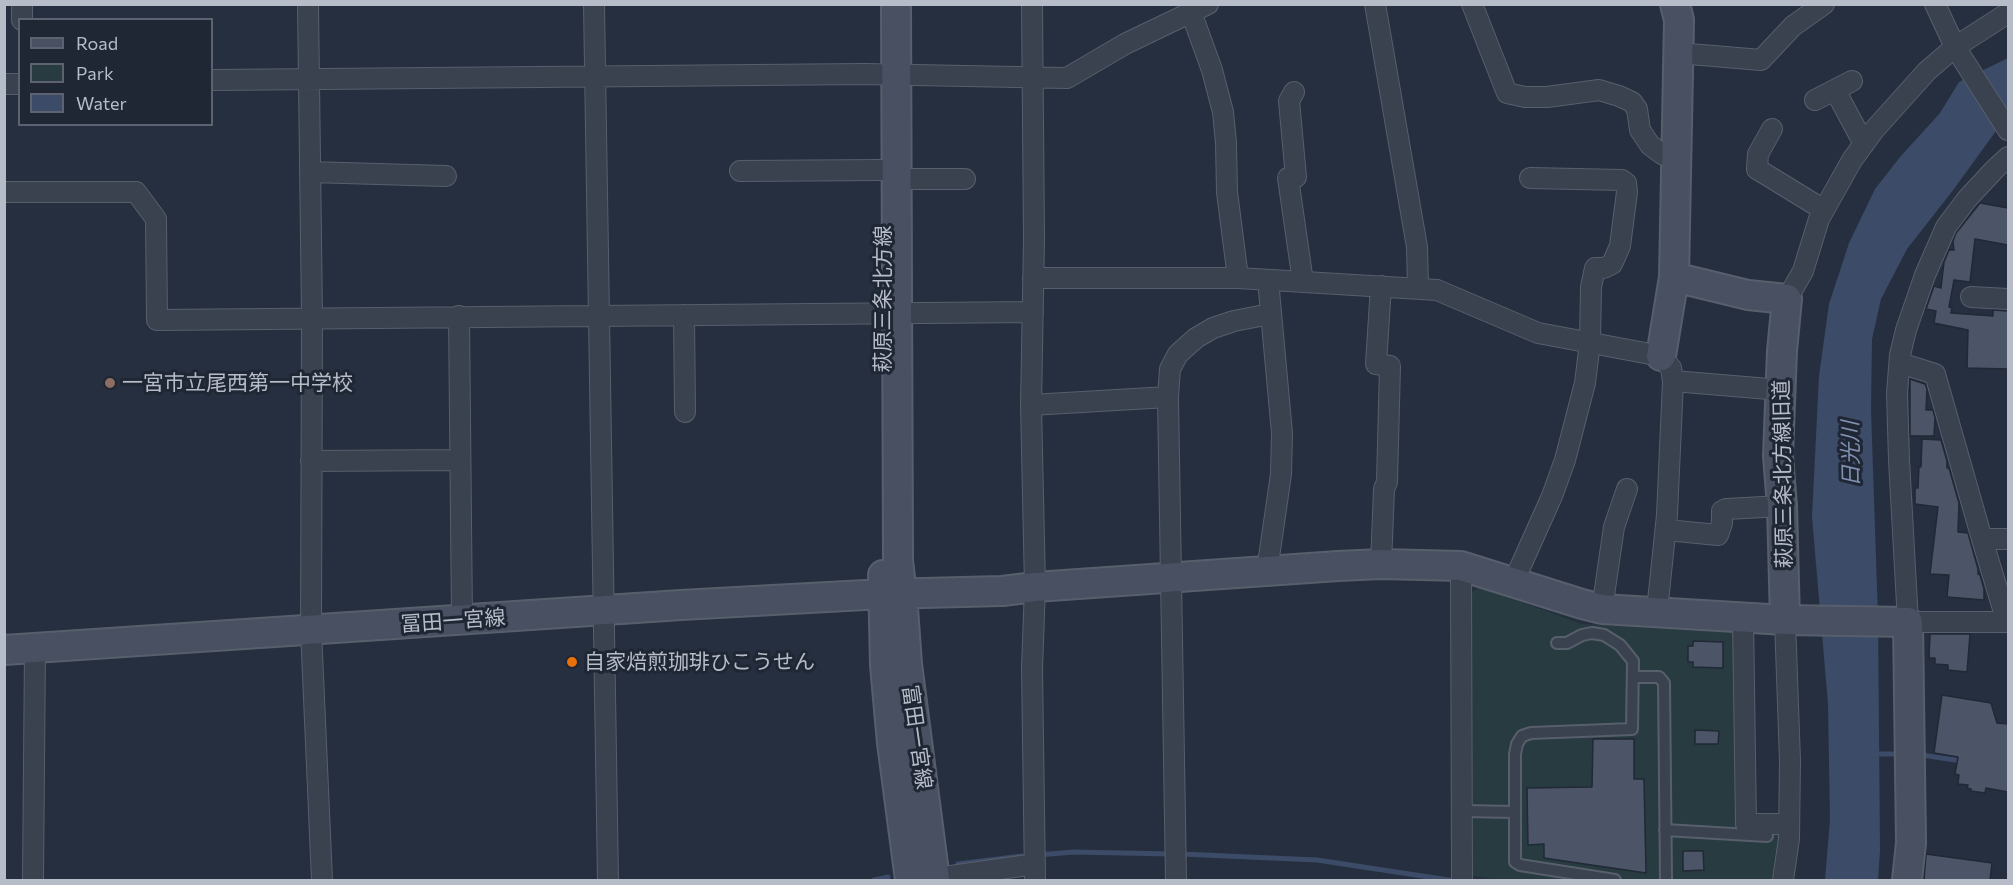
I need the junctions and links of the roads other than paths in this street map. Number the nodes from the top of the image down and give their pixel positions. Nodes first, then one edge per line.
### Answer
1 (308, 4) edge
2 (594, 4) edge
3 (880, 4) edge
4 (896, 4) edge
5 (1032, 4) edge
6 (1375, 4) edge
7 (1473, 4) edge
8 (1675, 4) edge
9 (1824, 4) edge
10 (1935, 4) edge
11 (1200, 8) edge
12 (2008, 13) edge
13 (1955, 47) junction
14 (1678, 53) junction
15 (889, 75) junction
16 (1033, 77) junction
17 (595, 78) junction
18 (213, 80) edge
19 (308, 80) junction
20 (1294, 92) dead end
21 (1815, 100) dead end
22 (1772, 129) dead end
23 (2008, 130) edge
24 (1864, 144) junction
25 (2008, 157) edge
26 (1677, 159) junction
27 (740, 171) dead end
28 (310, 172) junction
29 (890, 175) junction
30 (446, 176) dead end
31 (1530, 178) dead end
32 (965, 179) dead end
33 (5, 192) edge
34 (1824, 210) junction
35 (1674, 277) junction
36 (1033, 278) junction
37 (1238, 278) junction
38 (1268, 280) junction
39 (1303, 282) junction
40 (1381, 286) junction
41 (1418, 287) junction
42 (1971, 297) dead end
43 (2008, 298) edge
44 (1787, 299) junction
45 (1033, 312) junction
46 (891, 313) junction
47 (1270, 314) junction
48 (684, 315) junction
49 (459, 316) junction
50 (600, 316) junction
51 (312, 317) junction
52 (1590, 342) junction
53 (1661, 356) junction
54 (1900, 363) junction
55 (1673, 381) junction
56 (1781, 390) junction
57 (1168, 397) junction
58 (1031, 405) junction
59 (685, 412) dead end
60 (460, 460) junction
61 (311, 461) junction
62 (1627, 489) dead end
63 (1782, 506) junction
64 (1666, 530) junction
65 (1983, 539) junction
66 (2008, 539) edge
67 (1381, 564) junction
68 (1461, 566) junction
69 (1267, 571) junction
70 (1170, 578) junction
71 (1513, 583) junction
72 (1035, 587) junction
73 (892, 594) junction
74 (1602, 609) junction
75 (603, 610) junction
76 (1657, 611) junction
77 (1743, 618) junction
78 (462, 620) junction
79 (1785, 620) junction
80 (1908, 622) junction
81 (2008, 622) edge
82 (311, 630) junction
83 (1557, 643) dead end
84 (35, 648) junction
85 (4, 650) edge
86 (1633, 677) junction
87 (1463, 811) junction
88 (1514, 812) junction
89 (1789, 824) junction
90 (1665, 830) junction
91 (1767, 836) dead end
92 (1176, 862) edge
93 (1035, 864) edge
94 (1462, 875) edge
95 (33, 880) edge
96 (321, 880) edge
97 (608, 880) edge
98 (926, 880) edge
99 (1615, 880) edge
100 (1666, 880) edge
101 (1783, 880) edge
102 (1907, 880) edge

1 - 19 street
2 - 17 street
3 - 15 street, 萩原三条北方線
4 - 15 street, 萩原三条北方線
5 - 16 street
6 - 41 street
7 - 26 street
8 - 14 street
9 - 14 street
10 - 13 street
11 - 16 street
11 - 37 street
12 - 13 street
13 - 23 street
13 - 24 street
14 - 26 street
15 - 16 street
15 - 17 street
15 - 29 street, 萩原三条北方線
16 - 36 street
17 - 19 street
17 - 50 street
18 - 19 street
19 - 28 street
20 - 39 street
21 - 24 street
22 - 34 street
24 - 34 street
25 - 54 street
26 - 35 street
27 - 29 street
28 - 30 street
28 - 51 street
29 - 32 street
29 - 46 street, 萩原三条北方線
31 - 52 street
33 - 51 street
34 - 44 street
35 - 44 street
35 - 53 street
36 - 37 street
36 - 45 street
37 - 38 street
38 - 39 street
38 - 47 street
39 - 40 street
40 - 41 street
40 - 67 street
41 - 52 street
42 - 43 street
44 - 56 street, 萩原三条北方線旧道
45 - 46 street
45 - 58 street
46 - 48 street
46 - 73 street, 萩原三条北方線
47 - 57 street
47 - 69 street
48 - 50 street
48 - 59 street
49 - 50 street
49 - 51 street
49 - 60 street
50 - 75 street
51 - 61 street
52 - 53 street
52 - 71 street
53 - 55 street
54 - 65 street
54 - 80 street
55 - 56 street
55 - 64 street
56 - 63 street, 萩原三条北方線旧道
57 - 58 street
57 - 70 street
58 - 72 street
60 - 61 street
60 - 78 street
61 - 82 street
62 - 74 street
63 - 64 street
63 - 79 street, 萩原三条北方線旧道
64 - 76 street
65 - 66 street
65 - 81 street
67 - 68 street, 冨田一宮線
67 - 69 street, 冨田一宮線
68 - 71 street, 冨田一宮線
68 - 87 street
69 - 70 street, 冨田一宮線
70 - 72 street, 冨田一宮線
70 - 92 street
71 - 74 street, 冨田一宮線
72 - 73 street, 冨田一宮線
72 - 93 street
73 - 75 street, 冨田一宮線
73 - 98 street, 富田一宮線
74 - 76 street, 冨田一宮線
75 - 78 street, 冨田一宮線
75 - 97 street
76 - 77 street, 冨田一宮線
77 - 79 street, 冨田一宮線
77 - 89 street
78 - 82 street, 冨田一宮線
79 - 80 street
79 - 89 street
80 - 81 street
80 - 102 street
82 - 84 street, 冨田一宮線
82 - 96 street
83 - 86 lane
84 - 85 street, 冨田一宮線
84 - 95 street
86 - 88 lane
86 - 90 lane
87 - 88 lane
87 - 94 street
88 - 99 lane
89 - 101 street
90 - 91 lane
90 - 100 lane
93 - 98 street

